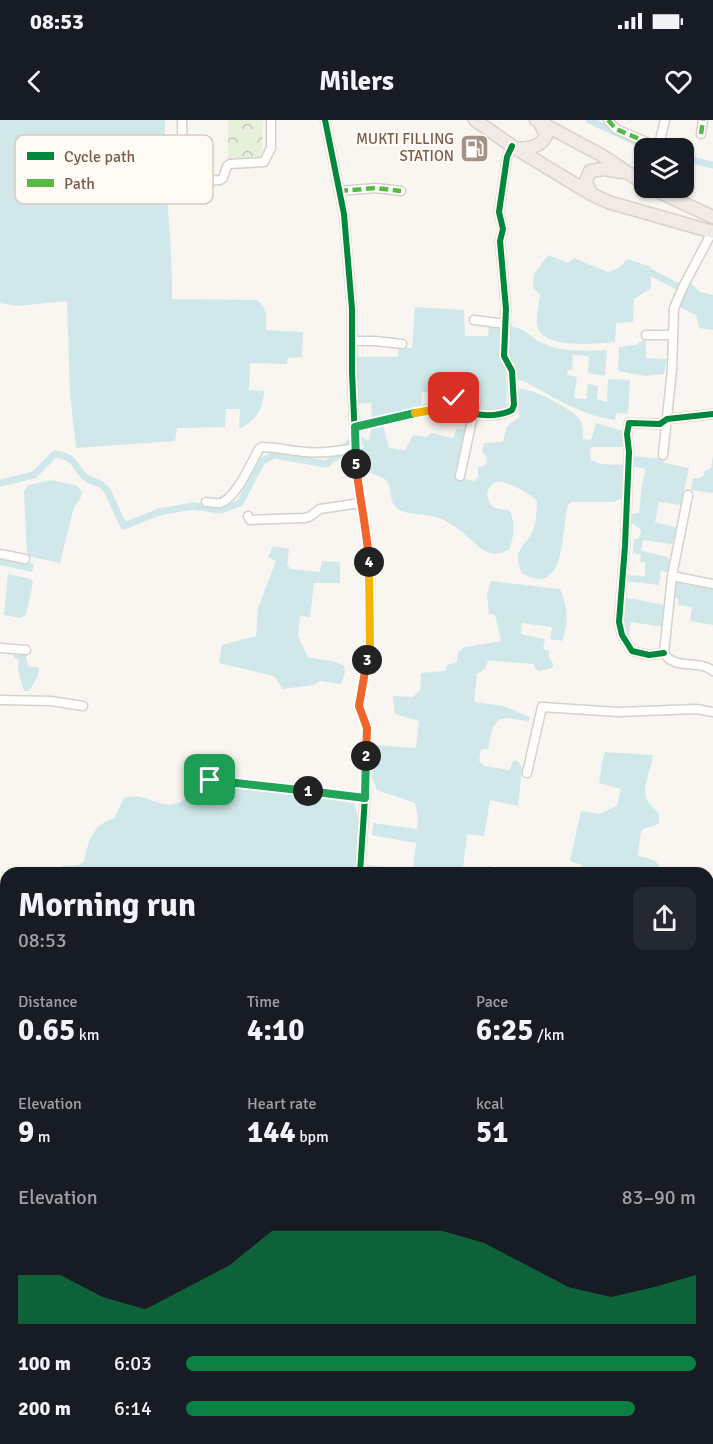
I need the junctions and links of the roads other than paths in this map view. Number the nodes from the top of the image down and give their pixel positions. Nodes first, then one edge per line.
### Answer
1 (182, 120) edge
2 (271, 120) edge
3 (325, 120) edge
4 (475, 120) edge
5 (608, 120) edge
6 (665, 120) edge
7 (703, 120) edge
8 (538, 121) edge
9 (701, 134) dead end
10 (182, 135) edge
11 (636, 138) edge
12 (660, 138) edge
13 (514, 148) junction
14 (630, 174) junction
15 (634, 177) edge
16 (213, 180) edge
17 (339, 191) junction
18 (401, 191) dead end
19 (591, 194) junction
20 (672, 198) edge
21 (713, 217) edge
22 (713, 232) edge
23 (474, 320) dead end
24 (506, 324) junction
25 (646, 335) dead end
26 (672, 335) junction
27 (352, 341) junction
28 (402, 344) dead end
29 (474, 414) junction
30 (713, 414) edge
31 (667, 420) junction
32 (355, 427) junction
33 (355, 448) junction
34 (663, 455) dead end
35 (460, 476) dead end
36 (688, 495) dead end
37 (206, 502) dead end
38 (360, 503) junction
39 (248, 516) dead end
40 (0, 554) edge
41 (25, 559) dead end
42 (672, 576) junction
43 (713, 584) edge
44 (0, 648) edge
45 (26, 651) dead end
46 (663, 653) junction
47 (713, 671) edge
48 (0, 700) edge
49 (83, 706) dead end
50 (713, 712) edge
51 (527, 773) dead end
52 (199, 780) dead end
53 (365, 798) junction
54 (360, 867) edge

1 - 10 street
2 - 16 street
3 - 17 street
4 - 13 highway
5 - 11 street
6 - 12 street
7 - 9 street
8 - 13 highway
8 - 14 highway
13 - 19 highway
13 - 24 street
14 - 15 highway
14 - 19 highway
17 - 18 street
17 - 27 street
19 - 22 highway
20 - 21 highway
22 - 26 street
23 - 24 street
24 - 29 street
25 - 26 street
26 - 31 street
27 - 28 street
27 - 32 street
29 - 32 street
29 - 35 street
30 - 31 street
31 - 34 street
31 - 46 street
32 - 33 street
33 - 37 street
33 - 38 street
36 - 42 street
38 - 39 street
38 - 53 street
40 - 41 street
42 - 43 street
42 - 46 street
44 - 45 street
46 - 47 street
48 - 49 street
50 - 51 street
52 - 53 street
53 - 54 street

